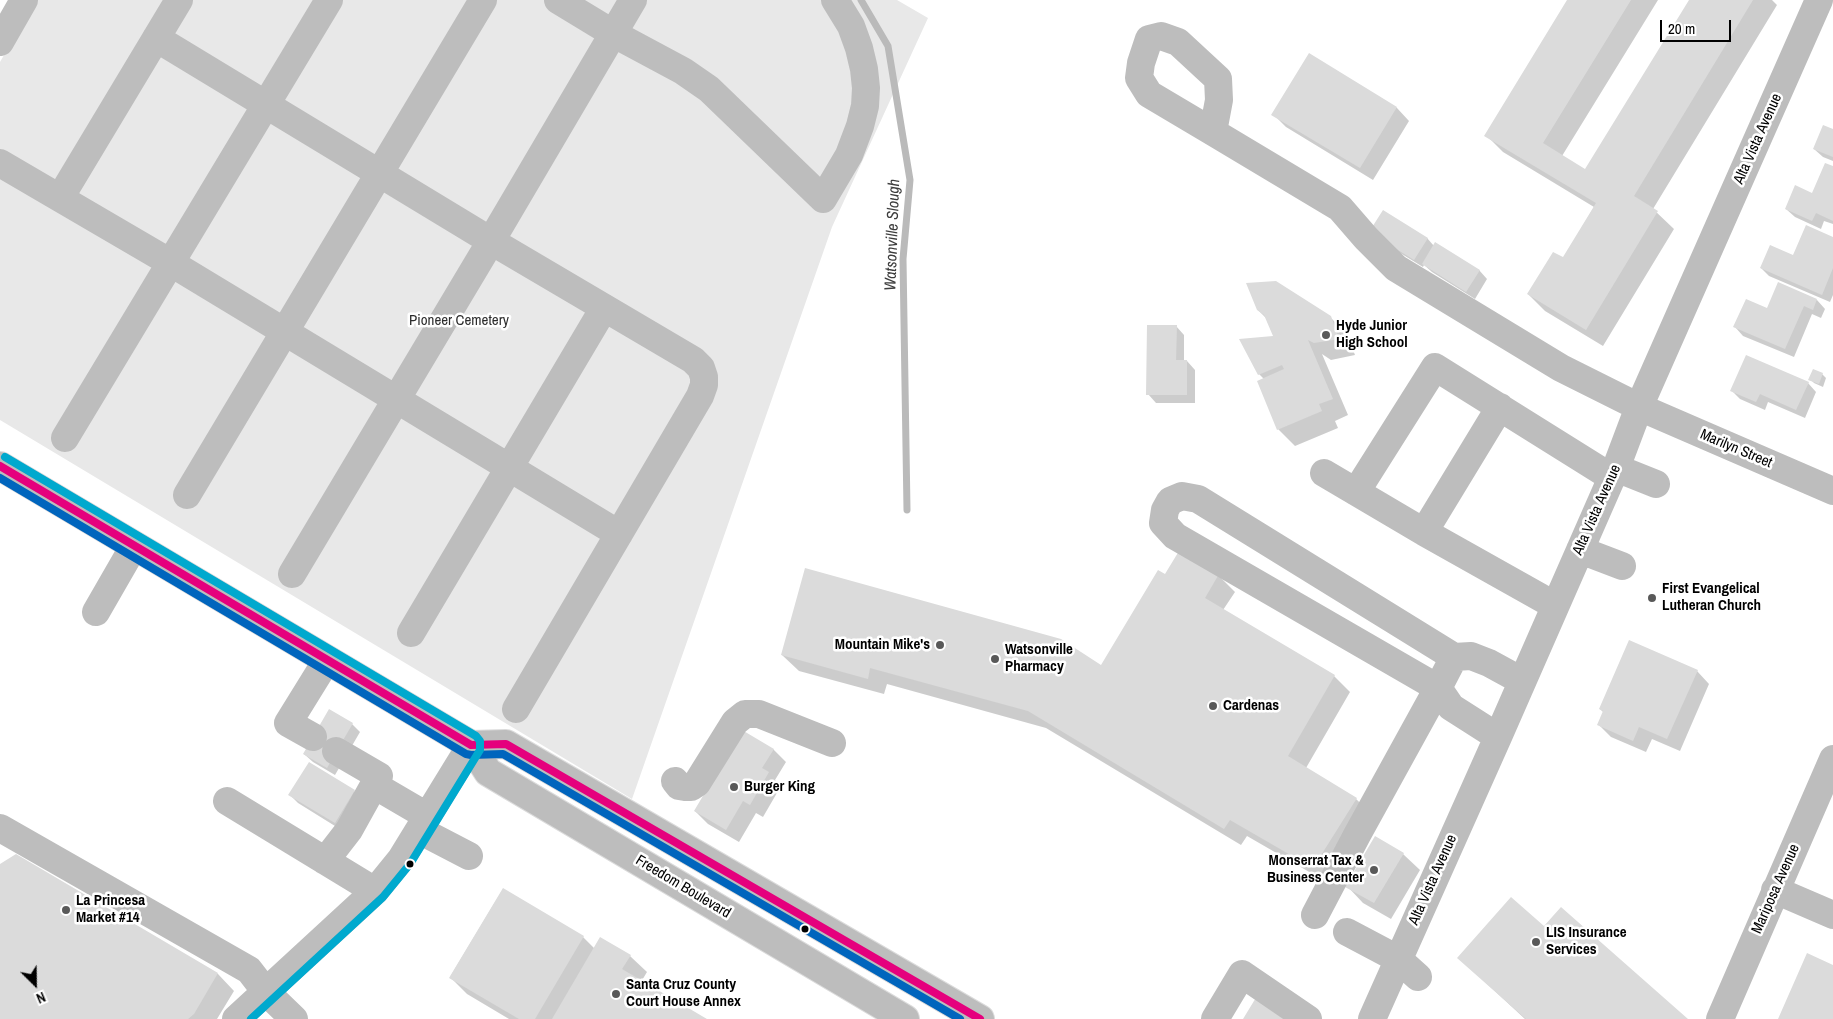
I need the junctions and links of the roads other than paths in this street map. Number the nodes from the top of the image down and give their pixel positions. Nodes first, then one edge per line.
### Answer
1 (24, 0) edge
2 (179, 0) edge
3 (329, 0) edge
4 (483, 0) edge
5 (558, 0) edge
6 (633, 0) edge
7 (836, 0) edge
8 (1820, 0) edge
9 (614, 34) junction
10 (156, 38) junction
11 (0, 42) edge
12 (266, 104) junction
13 (1213, 132) dead end
14 (0, 163) edge
15 (378, 173) junction
16 (60, 198) junction
17 (491, 242) junction
18 (170, 263) junction
19 (604, 308) junction
20 (285, 333) junction
21 (396, 400) junction
22 (1500, 407) junction
23 (1639, 407) junction
24 (65, 438) dead end
25 (0, 466) edge
26 (509, 466) junction
27 (1614, 472) junction
28 (1324, 473) dead end
29 (1656, 484) dead end
30 (1833, 491) edge
31 (1356, 492) junction
32 (187, 495) dead end
33 (1424, 532) junction
34 (620, 534) junction
35 (134, 546) junction
36 (1580, 550) junction
37 (1622, 566) dead end
38 (292, 574) dead end
39 (1554, 606) junction
40 (96, 612) dead end
41 (411, 633) dead end
42 (1454, 657) junction
43 (327, 660) junction
44 (1522, 681) junction
45 (1438, 688) junction
46 (516, 709) dead end
47 (313, 737) dead end
48 (1498, 737) junction
49 (832, 742) dead end
50 (471, 745) junction
51 (336, 751) dead end
52 (1832, 762) edge
53 (675, 781) dead end
54 (374, 785) junction
55 (227, 801) dead end
56 (423, 823) junction
57 (0, 828) edge
58 (469, 856) dead end
59 (326, 861) junction
60 (1775, 890) junction
61 (375, 891) junction
62 (1315, 915) dead end
63 (1833, 915) edge
64 (1347, 932) dead end
65 (1398, 959) junction
66 (1418, 977) dead end
67 (266, 992) junction
68 (236, 1019) edge
69 (294, 1019) edge
70 (905, 1019) edge
71 (980, 1019) edge
72 (1215, 1019) edge
73 (1308, 1019) edge
74 (1372, 1019) edge
75 (1720, 1019) edge

1 - 11 street
2 - 10 street
3 - 12 street
4 - 15 street
5 - 9 street
6 - 9 street
7 - 9 street
8 - 23 street, Alta Vista Avenue
9 - 17 street
10 - 12 street
10 - 16 street
12 - 15 street
12 - 18 street
13 - 23 street, Marilyn Street
14 - 16 street
15 - 17 street
15 - 20 street
16 - 18 street
17 - 19 street
17 - 21 street
18 - 20 street
18 - 24 street
19 - 26 street
19 - 34 street
20 - 21 street
20 - 32 street
21 - 26 street
21 - 38 street
22 - 27 street
22 - 31 street
22 - 33 street
23 - 27 street, Alta Vista Avenue
23 - 30 street, Marilyn Street
25 - 35 street, Freedom Boulevard
26 - 34 street
26 - 41 street
27 - 29 street
27 - 36 street, Alta Vista Avenue
28 - 31 street
31 - 33 street
33 - 39 street
34 - 46 street
35 - 40 street
35 - 43 street, Freedom Boulevard
36 - 37 street
36 - 39 street, Alta Vista Avenue
39 - 44 street, Alta Vista Avenue
42 - 44 street
42 - 45 street
42 - 45 street
43 - 47 street
43 - 50 street, Freedom Boulevard
44 - 48 street, Alta Vista Avenue
45 - 48 street
45 - 62 street
48 - 65 street, Alta Vista Avenue
49 - 53 street
50 - 56 street
50 - 70 street, Freedom Boulevard
50 - 71 street
51 - 54 street
52 - 60 street, Mariposa Avenue
54 - 56 street
54 - 59 street
55 - 59 street
56 - 58 street
56 - 61 street
57 - 67 street
59 - 61 street
60 - 63 street
60 - 75 street, Mariposa Avenue
61 - 67 street
64 - 65 street
65 - 66 street
65 - 74 street, Alta Vista Avenue
67 - 68 street
67 - 69 street
72 - 73 street

